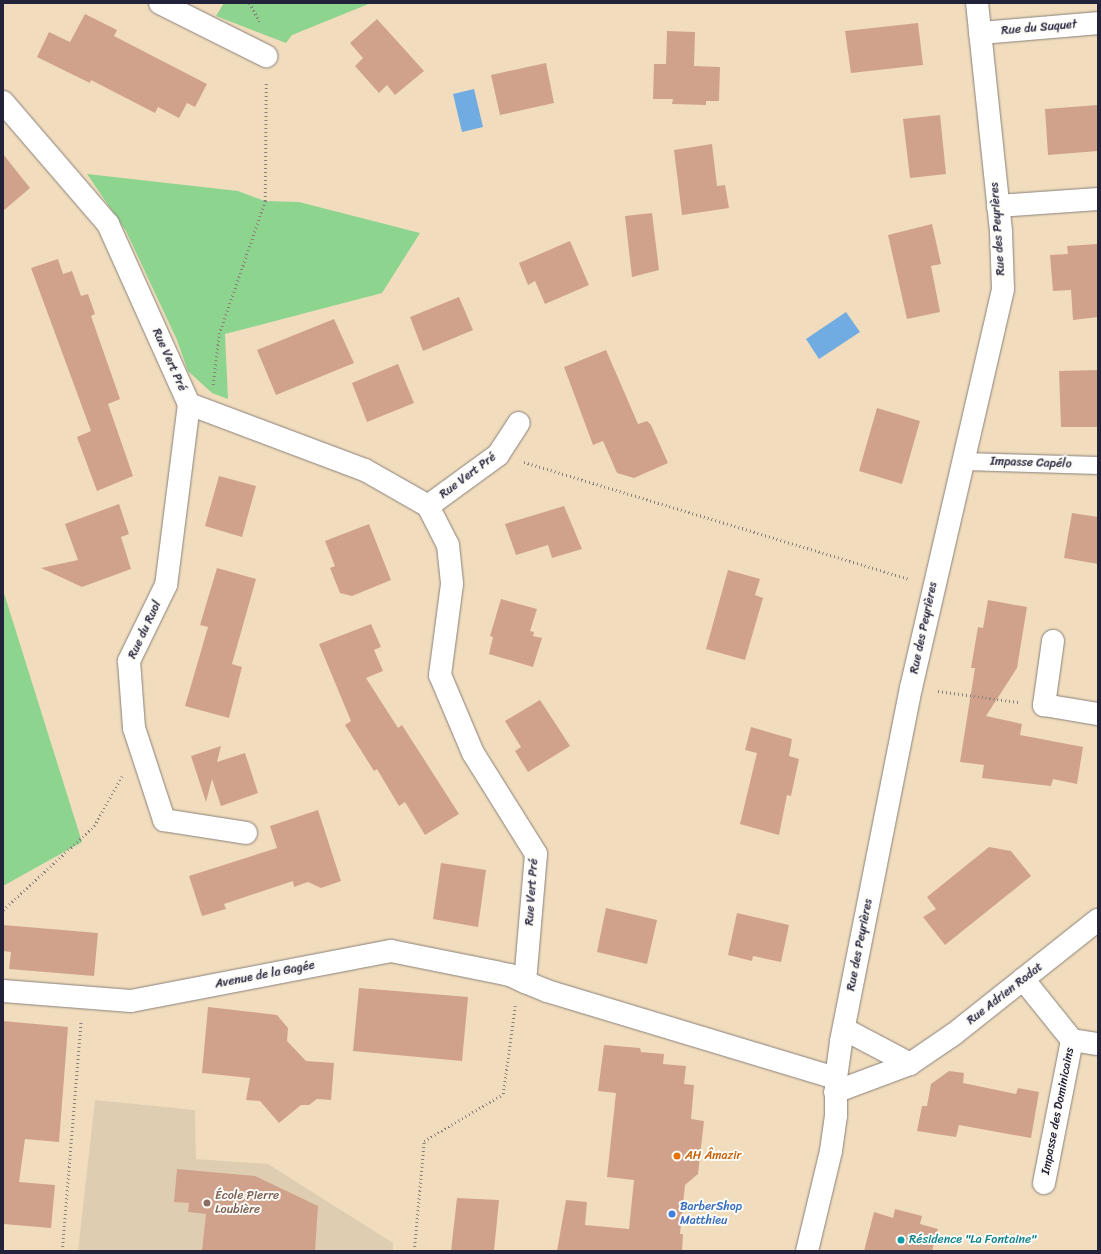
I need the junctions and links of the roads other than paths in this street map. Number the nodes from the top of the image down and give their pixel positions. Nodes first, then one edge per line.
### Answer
1 (160, 3) edge
2 (977, 3) edge
3 (1098, 23) edge
4 (980, 33) junction
5 (266, 56) road end
6 (3, 102) edge
7 (1098, 199) edge
8 (998, 206) junction
9 (189, 404) junction
10 (519, 424) dead end
11 (964, 461) junction
12 (1098, 465) edge
13 (428, 506) junction
14 (1053, 641) dead end
15 (1098, 714) edge
16 (246, 833) dead end
17 (1098, 920) edge
18 (1023, 979) junction
19 (525, 982) junction
20 (3, 991) edge
21 (844, 1029) junction
22 (1072, 1040) junction
23 (1098, 1044) edge
24 (910, 1064) junction
25 (835, 1085) junction
26 (1044, 1183) dead end
27 (807, 1251) edge

1 - 5 street
2 - 4 street, Rue des Peyrières
3 - 4 street, Rue du Suquet
4 - 8 street, Rue des Peyrières
6 - 9 street, Rue Vert Pré
7 - 8 street
8 - 11 street, Rue des Peyrières
9 - 13 street, Rue Vert Pré
9 - 16 street, Rue du Ruol
10 - 13 street, Rue Vert Pré
11 - 12 lane, Impasse Capélo
11 - 21 street, Rue des Peyrières
13 - 19 street, Rue Vert Pré
14 - 15 street
17 - 18 street, Rue Adrien Rodat
18 - 22 street
18 - 24 street, Rue Adrien Rodat
19 - 20 street, Avenue de la Gagée
19 - 25 street
21 - 24 street
21 - 25 street, Rue des Peyrières
22 - 23 street
22 - 26 street, Impasse des Dominicains
24 - 25 street, Rue Adrien Rodat
25 - 27 street, Rue des Peyrières

